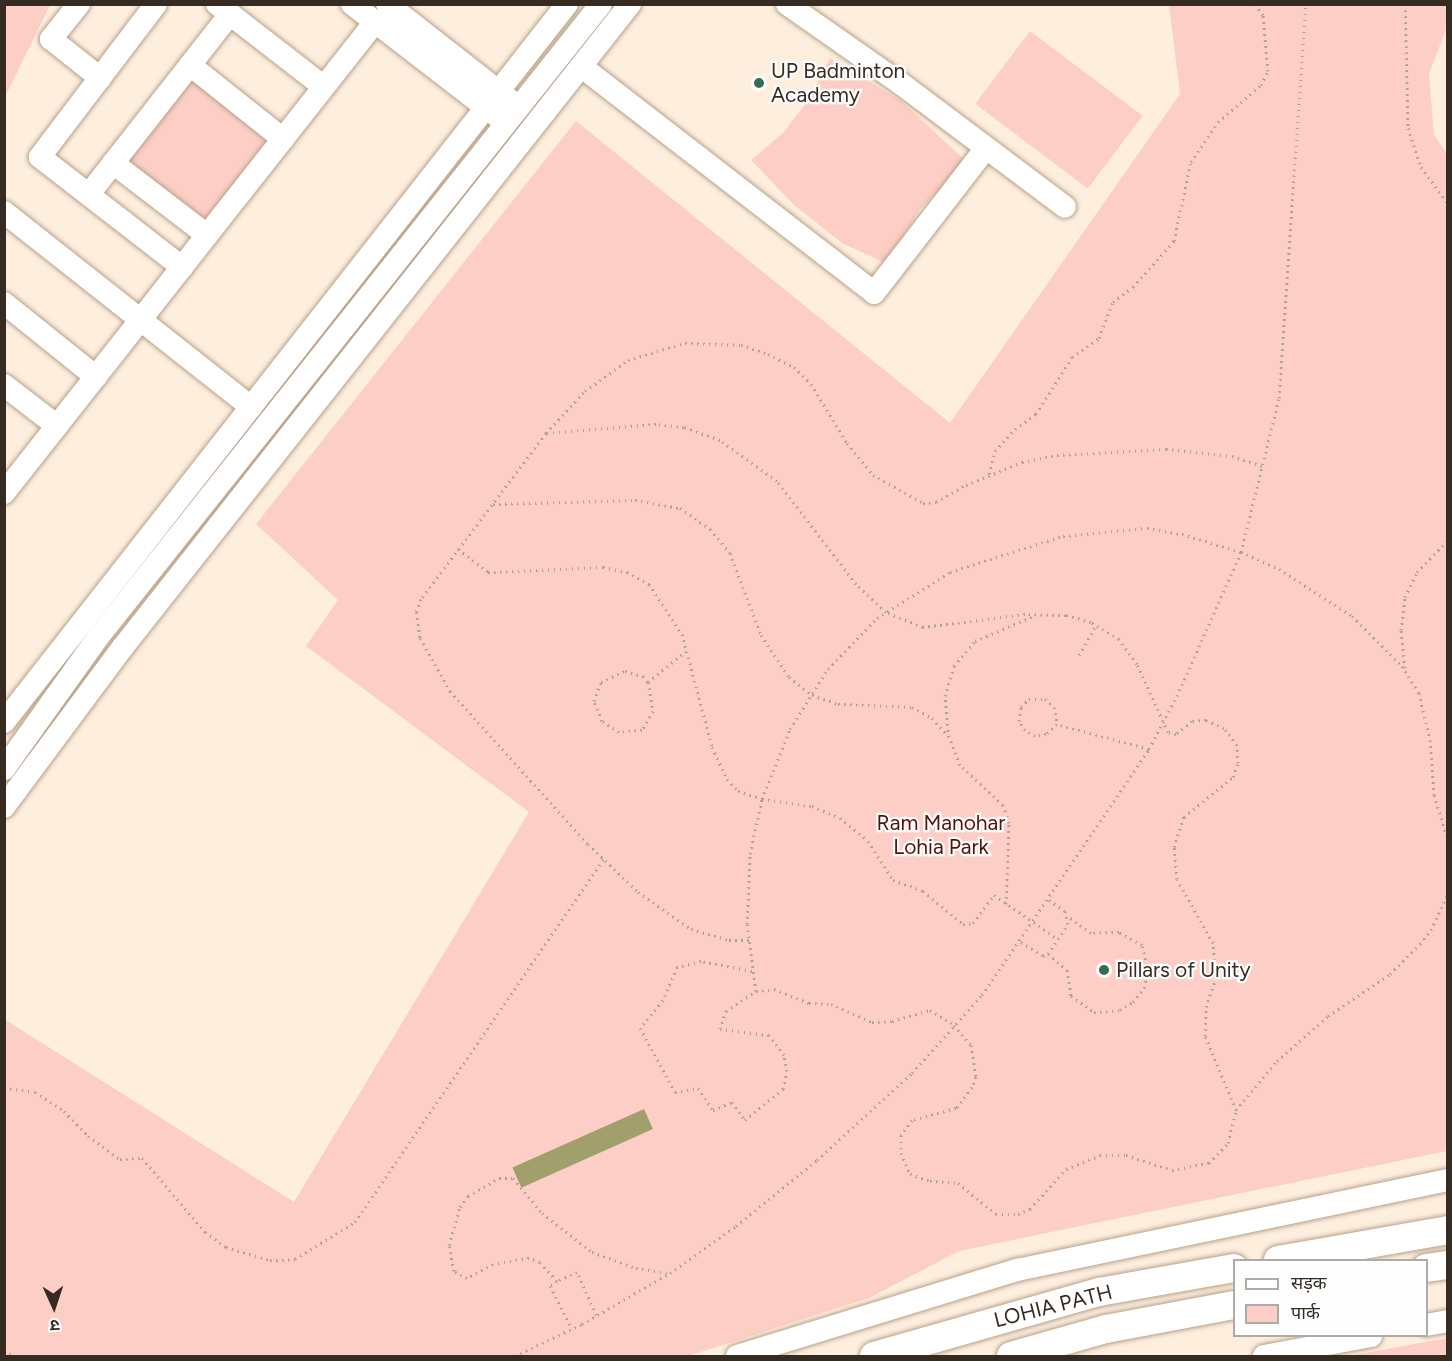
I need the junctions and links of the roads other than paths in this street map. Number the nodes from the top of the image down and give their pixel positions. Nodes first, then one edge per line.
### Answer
1 (79, 4) edge
2 (156, 4) edge
3 (352, 4) edge
4 (567, 4) edge
5 (601, 4) edge
6 (630, 4) edge
7 (787, 4) edge
8 (224, 9) edge
9 (381, 14) edge
10 (407, 20) edge
11 (190, 65) junction
12 (582, 67) junction
13 (100, 78) junction
14 (324, 87) junction
15 (492, 100) junction
16 (514, 116) junction
17 (532, 130) junction
18 (284, 139) junction
19 (986, 148) junction
20 (113, 163) junction
21 (89, 194) junction
22 (1065, 207) dead end
23 (4, 212) edge
24 (207, 236) junction
25 (183, 267) junction
26 (4, 303) edge
27 (139, 322) junction
28 (96, 376) junction
29 (4, 385) edge
30 (251, 408) junction
31 (57, 426) junction
32 (12, 469) edge
33 (4, 493) edge
34 (8, 710) edge
35 (4, 769) edge
36 (4, 807) edge
37 (1448, 1180) edge
38 (1448, 1230) edge
39 (1284, 1259) edge
40 (1448, 1265) edge
41 (1233, 1268) edge
42 (1428, 1269) edge
43 (1233, 1305) edge
44 (1448, 1321) edge
45 (1428, 1325) edge
46 (1361, 1337) edge
47 (737, 1356) edge
48 (874, 1356) edge
49 (1011, 1356) edge
50 (1264, 1356) edge

1 - 13 street
2 - 13 street
3 - 9 street
4 - 15 street
5 - 16 street
6 - 12 street
7 - 19 street
8 - 11 street
8 - 14 street
9 - 10 street
9 - 14 street
10 - 15 street
11 - 18 street
11 - 20 street
12 - 17 street
12 - 19 street
13 - 21 street
14 - 18 street
15 - 16 street
15 - 30 street
16 - 17 street
16 - 35 street
17 - 36 street
18 - 24 street
19 - 22 street
20 - 21 street
20 - 24 street
21 - 25 street
23 - 27 street
24 - 25 street
25 - 27 street
26 - 28 street
27 - 28 street
27 - 30 street
28 - 31 street
29 - 31 street
30 - 34 street
31 - 32 street
32 - 33 street
37 - 47 street
38 - 39 main road
40 - 42 main road
41 - 48 main road, LOHIA PATH
43 - 49 main road, LOHIA PATH
44 - 45 street
46 - 50 street

